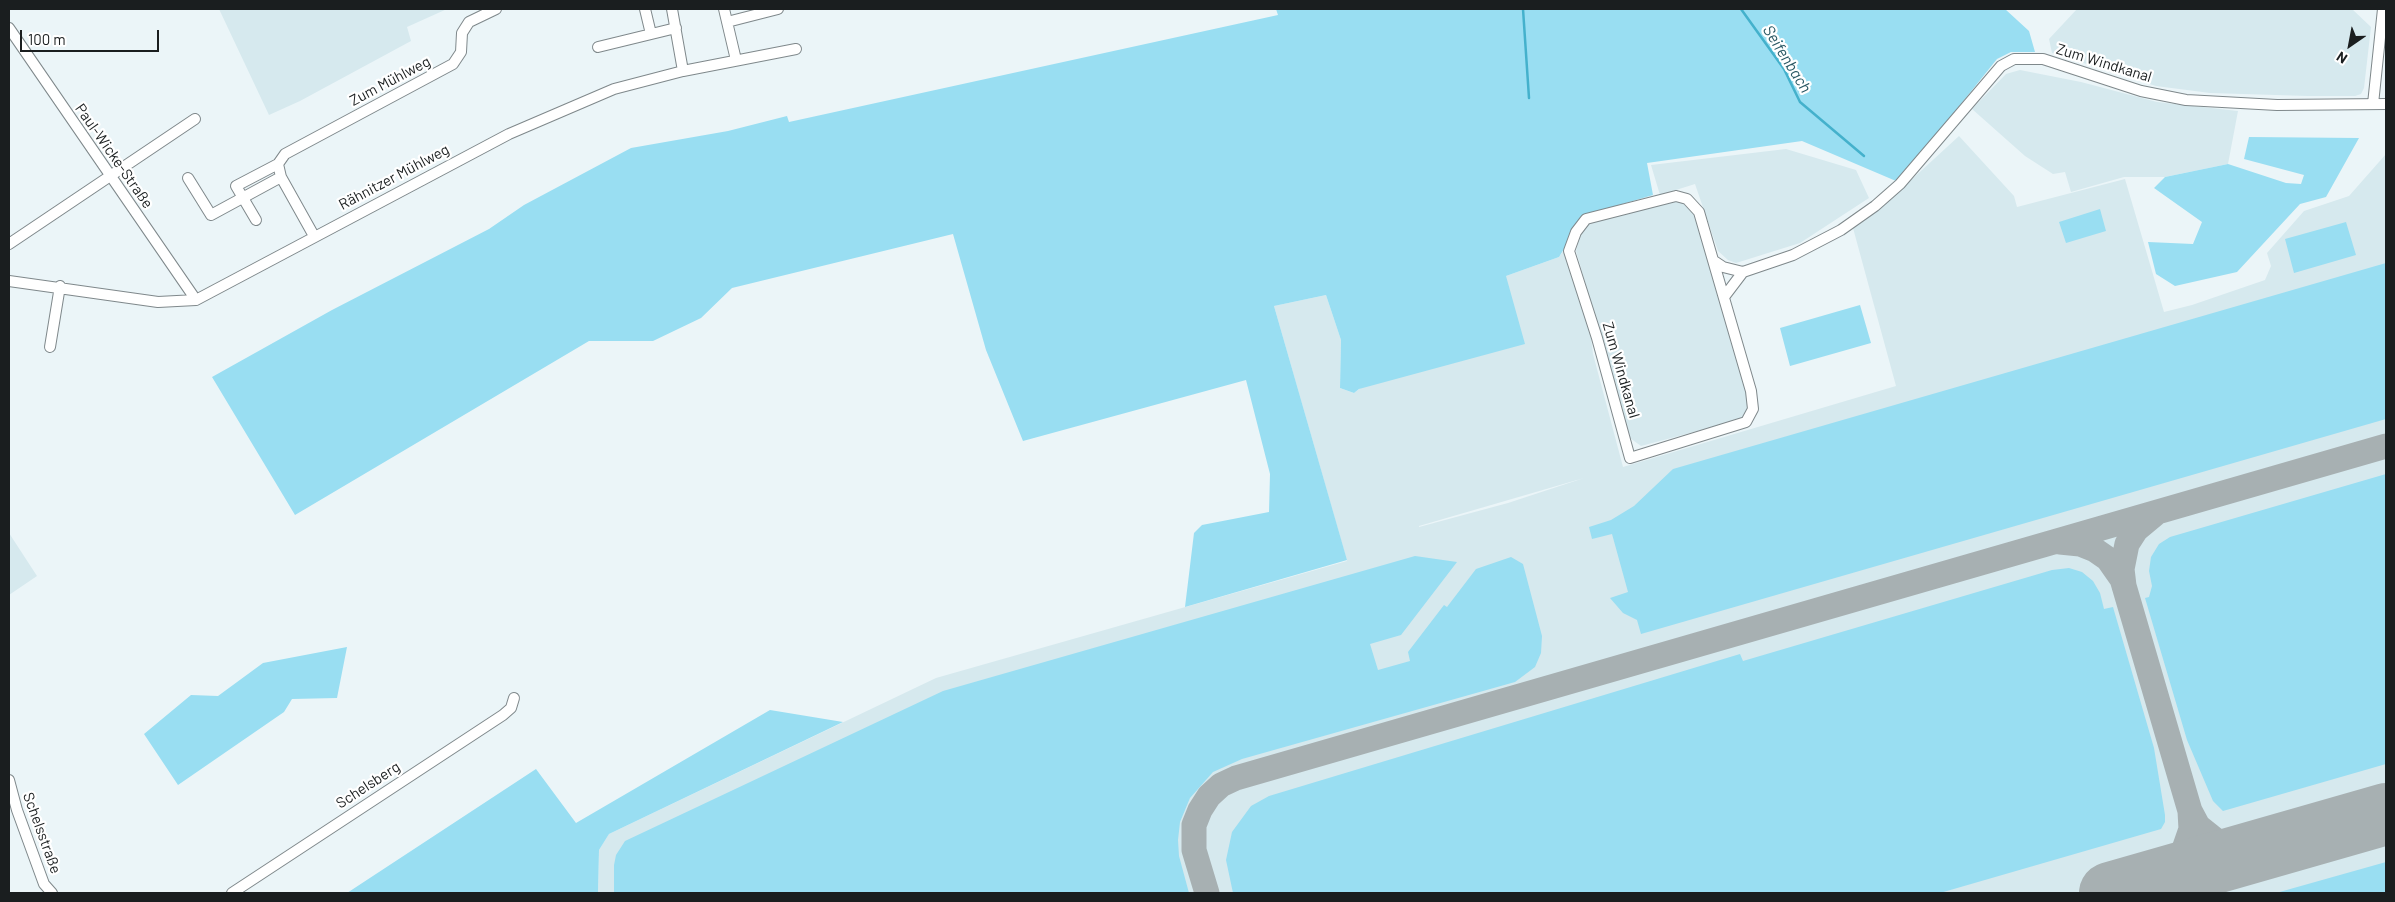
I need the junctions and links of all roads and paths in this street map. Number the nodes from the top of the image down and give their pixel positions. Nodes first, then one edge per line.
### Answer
1 (496, 9) edge
2 (645, 9) edge
3 (672, 9) edge
4 (724, 9) edge
5 (778, 9) edge
6 (2383, 9) edge
7 (727, 22) junction
8 (9, 28) edge
9 (676, 28) junction
10 (651, 34) junction
11 (598, 47) dead end
12 (796, 49) dead end
13 (736, 60) junction
14 (683, 71) junction
15 (2373, 104) junction
16 (2386, 104) edge
17 (195, 119) dead end
18 (278, 164) junction
19 (109, 177) junction
20 (281, 177) junction
21 (188, 178) dead end
22 (242, 197) junction
23 (256, 220) dead end
24 (314, 236) junction
25 (9, 244) edge
26 (1714, 261) junction
27 (1743, 272) junction
28 (9, 281) edge
29 (60, 286) junction
30 (1724, 297) junction
31 (196, 300) junction
32 (50, 347) dead end
33 (514, 698) dead end
34 (9, 780) edge
35 (52, 893) edge
36 (232, 893) edge

1 - 18 street, Zum Mühlweg
2 - 10 street
3 - 9 street
4 - 7 street
5 - 7 street
6 - 15 street
7 - 13 street
8 - 19 street, Paul-Wicke-Straße
9 - 10 street
9 - 14 street
10 - 11 street
12 - 13 street, Rähnitzer Mühlweg
13 - 14 street, Rähnitzer Mühlweg
14 - 24 street, Rähnitzer Mühlweg
15 - 16 street, Zum Windkanal
15 - 27 street, Zum Windkanal
17 - 19 street
18 - 20 street
18 - 22 street, Zum Mühlweg
19 - 25 street
19 - 31 street, Paul-Wicke-Straße
20 - 22 street
20 - 24 street
21 - 22 street
22 - 23 street
24 - 31 street, Rähnitzer Mühlweg
26 - 27 street
26 - 30 street, Zum Windkanal
26 - 30 street, Zum Windkanal
27 - 30 street
28 - 29 street, Rähnitzer Mühlweg
29 - 31 street, Rähnitzer Mühlweg
29 - 32 street
33 - 36 street, Schelsberg
34 - 35 street, Schelsstraße

